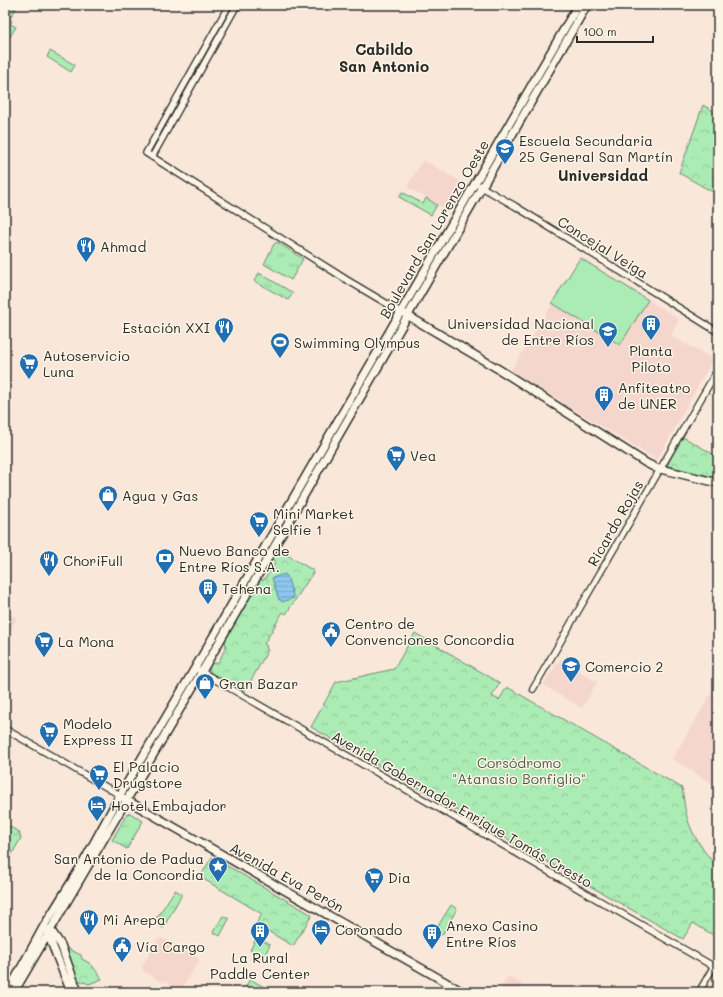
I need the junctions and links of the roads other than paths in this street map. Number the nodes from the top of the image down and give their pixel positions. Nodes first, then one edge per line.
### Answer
1 (229, 5) edge
2 (238, 5) edge
3 (578, 5) edge
4 (587, 5) edge
5 (152, 157) junction
6 (474, 185) junction
7 (482, 186) junction
8 (404, 314) junction
9 (718, 332) edge
10 (718, 369) edge
11 (661, 469) junction
12 (718, 483) edge
13 (198, 670) junction
14 (533, 689) dead end
15 (5, 729) edge
16 (158, 738) junction
17 (120, 795) junction
18 (127, 800) junction
19 (48, 930) junction
20 (718, 959) edge
21 (716, 968) edge
22 (8, 992) edge
23 (14, 992) edge
24 (71, 992) edge
25 (78, 992) edge
26 (463, 992) edge
27 (699, 992) edge

1 - 5 street
2 - 5 street
3 - 6 main road, Boulevard San Lorenzo Oeste
4 - 7 main road, Boulevard San Lorenzo Oeste
5 - 8 street
6 - 7 street, Concejal Veiga
6 - 8 main road, Boulevard San Lorenzo Oeste
7 - 8 main road, Boulevard San Lorenzo Oeste
7 - 9 street, Concejal Veiga
8 - 11 main road
8 - 13 main road, Boulevard San Lorenzo Oeste
10 - 11 street, Ricardo Rojas
11 - 12 main road
11 - 14 street, Ricardo Rojas
13 - 16 main road, Boulevard San Lorenzo Oeste
13 - 21 street, Avenida Gobernador Enrique Tomás Cresto
15 - 17 street
16 - 17 main road
16 - 18 main road
17 - 18 main road, Avenida Eva Perón
17 - 19 main road
18 - 19 main road
18 - 26 main road, Avenida Eva Perón
19 - 22 main road
19 - 23 main road
19 - 24 main road
19 - 25 main road
20 - 21 street
21 - 27 street

